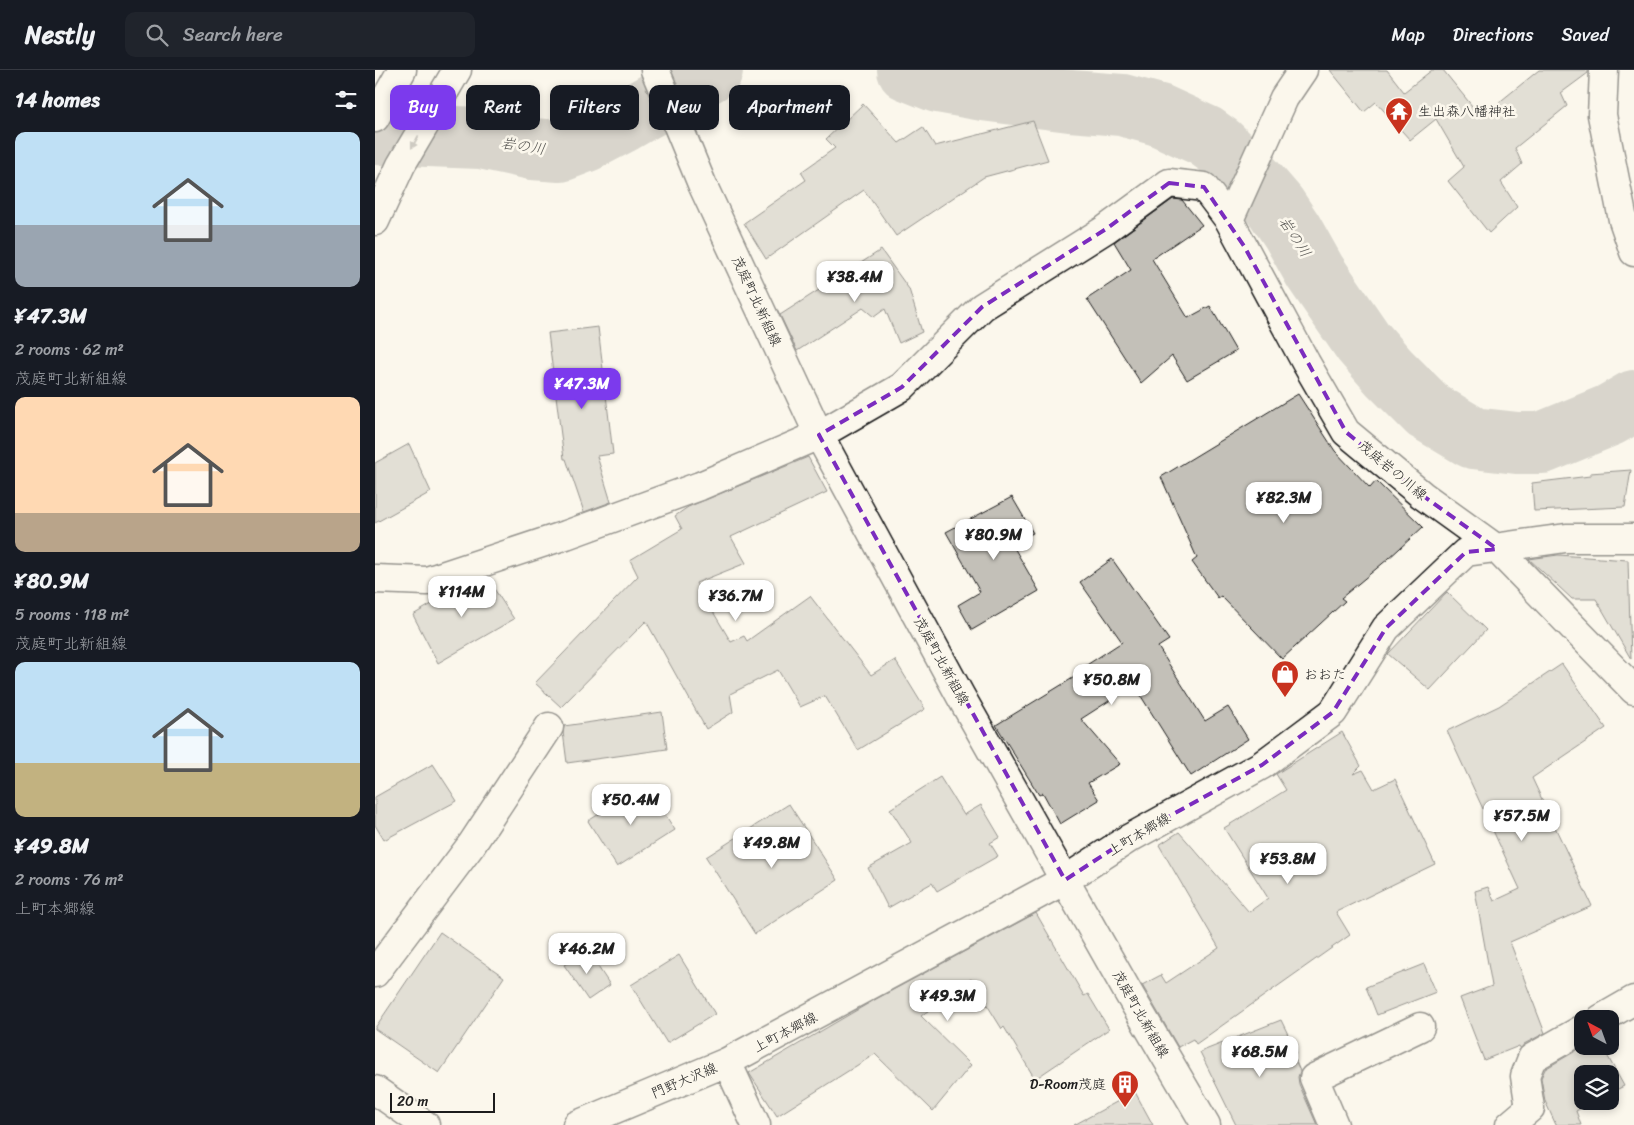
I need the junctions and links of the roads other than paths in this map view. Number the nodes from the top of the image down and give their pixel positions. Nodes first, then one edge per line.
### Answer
1 (655, 70) edge
2 (1303, 70) edge
3 (1604, 70) edge
4 (400, 73) edge
5 (451, 79) edge
6 (375, 118) edge
7 (1233, 208) junction
8 (375, 221) edge
9 (1634, 252) edge
10 (819, 435) junction
11 (1634, 538) edge
12 (1497, 549) junction
13 (375, 579) edge
14 (1634, 690) edge
15 (549, 727) dead end
16 (1065, 880) junction
17 (375, 973) edge
18 (1634, 1000) edge
19 (1617, 1010) edge
20 (1419, 1027) dead end
21 (1574, 1034) edge
22 (727, 1062) junction
23 (375, 1090) edge
24 (425, 1125) edge
25 (577, 1125) edge
26 (757, 1125) edge
27 (1206, 1125) edge
28 (1334, 1125) edge
29 (1510, 1125) edge

1 - 10 main road, 茂庭町北新組線
2 - 7 main road
3 - 9 main road
4 - 6 main road
5 -> 8 main road
7 - 10 main road, 茂庭岩の川線
7 - 12 main road, 茂庭岩の川線
10 - 13 main road, 茂庭岩の川線
10 - 16 main road, 茂庭町北新組線
11 - 12 main road, 上町本郷線
12 - 14 main road, 茂庭岩の川線
12 - 16 main road, 上町本郷線
15 - 17 main road
16 - 22 main road, 上町本郷線
16 - 27 main road, 茂庭町北新組線
18 - 19 main road
20 - 28 main road
21 - 29 main road
22 - 25 main road, 門野大沢線
22 - 26 main road, 門野大沢線
23 - 24 main road

